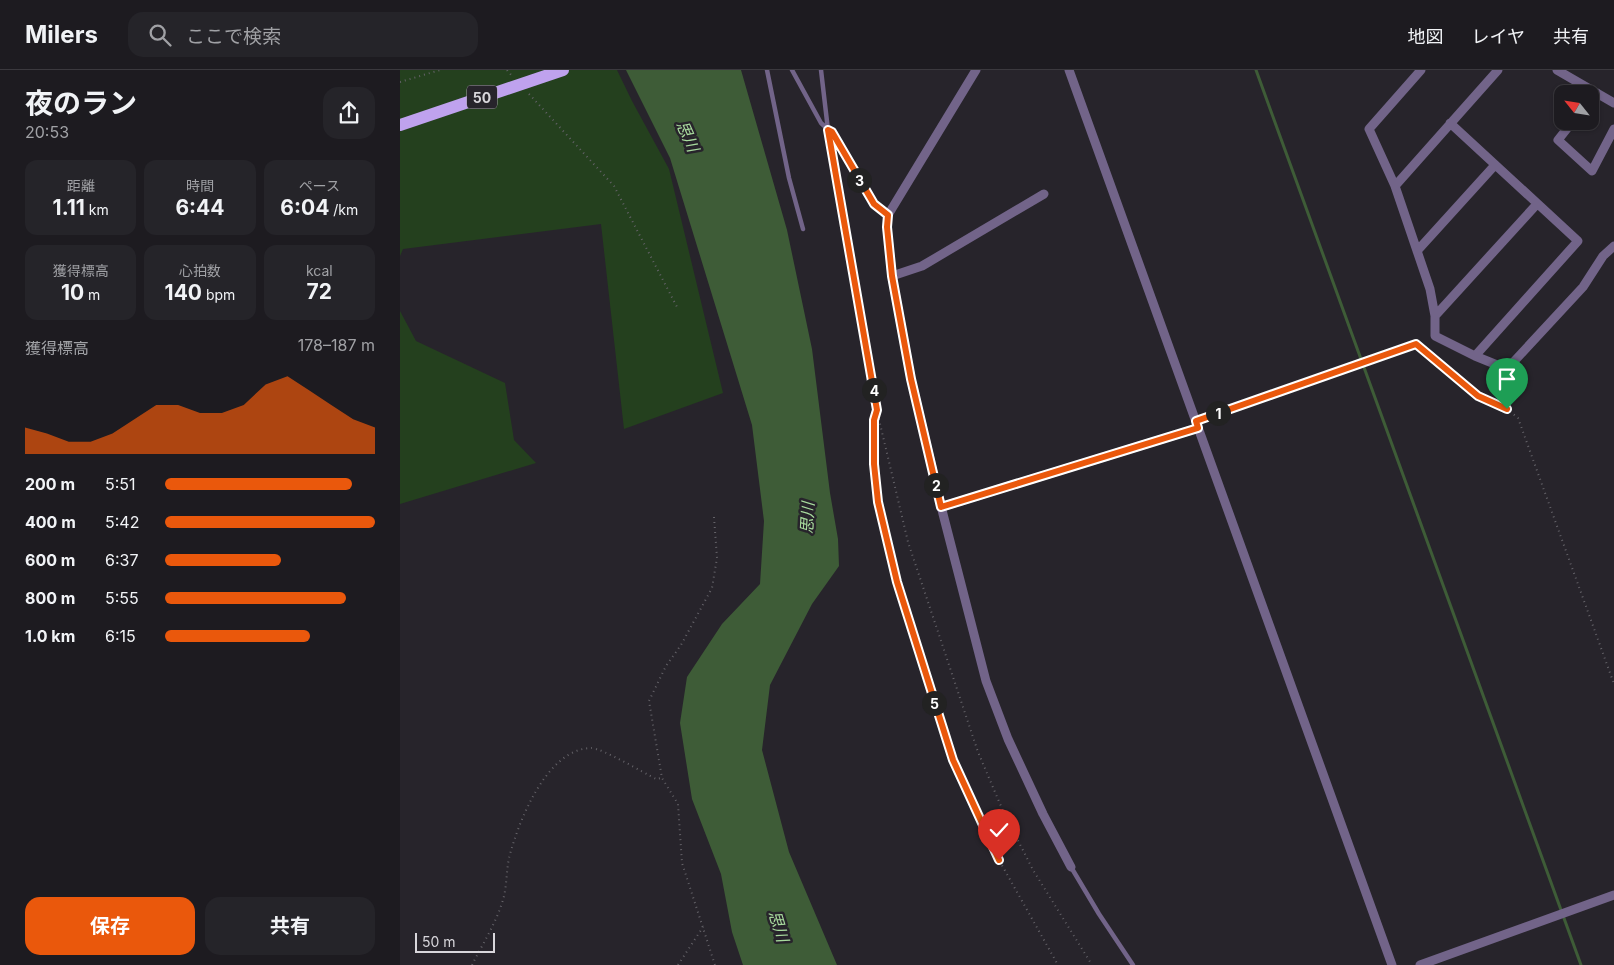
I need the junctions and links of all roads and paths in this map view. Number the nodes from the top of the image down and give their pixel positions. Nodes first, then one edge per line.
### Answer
1 (440, 70) edge
2 (507, 70) edge
3 (563, 70) edge
4 (767, 70) edge
5 (792, 70) edge
6 (821, 70) edge
7 (976, 70) edge
8 (1069, 70) edge
9 (1422, 70) edge
10 (1498, 70) edge
11 (1557, 70) edge
12 (513, 76) dead end
13 (400, 82) edge
14 (1583, 85) edge
15 (525, 90) dead end
16 (1599, 94) edge
17 (1614, 103) edge
18 (1450, 123) junction
19 (400, 125) edge
20 (1614, 129) edge
21 (828, 130) junction
22 (1566, 130) edge
23 (1495, 165) junction
24 (1394, 186) junction
25 (1044, 194) dead end
26 (1537, 204) junction
27 (888, 215) junction
28 (803, 230) dead end
29 (1614, 246) edge
30 (1417, 251) junction
31 (892, 276) junction
32 (677, 307) dead end
33 (1436, 316) junction
34 (1475, 356) junction
35 (877, 410) junction
36 (1197, 424) junction
37 (941, 507) junction
38 (714, 517) dead end
39 (1614, 684) edge
40 (662, 778) junction
41 (1071, 867) joint
42 (1614, 895) edge
43 (703, 927) junction
44 (472, 965) edge
45 (678, 965) edge
46 (715, 965) edge
47 (1058, 965) edge
48 (1092, 965) edge
49 (1133, 965) edge
50 (1392, 965) edge
51 (1420, 965) edge

1 - 13 path
2 - 12 path
3 - 19 main road, 50, bridge
4 - 28 lane
5 - 21 lane
6 - 21 lane
7 - 27 street
8 - 36 street
9 - 24 street
10 - 18 street
11 - 14 street
15 - 32 path
16 - 17 street
18 - 23 street
18 - 24 street
20 - 22 street
21 - 27 lane
21 - 35 path
23 - 26 street
23 - 30 street
24 - 30 street
25 - 31 street
26 - 33 street
26 - 34 street
27 - 31 street
29 - 34 street
30 - 33 street
31 - 37 street
33 - 34 street
35 - 47 path
35 - 48 path
36 - 37 street
36 - 39 path
36 - 50 street
37 - 41 street
38 - 40 path
40 - 43 path
40 - 44 path
41 - 49 lane
42 - 51 street
43 - 45 path
43 - 46 path

